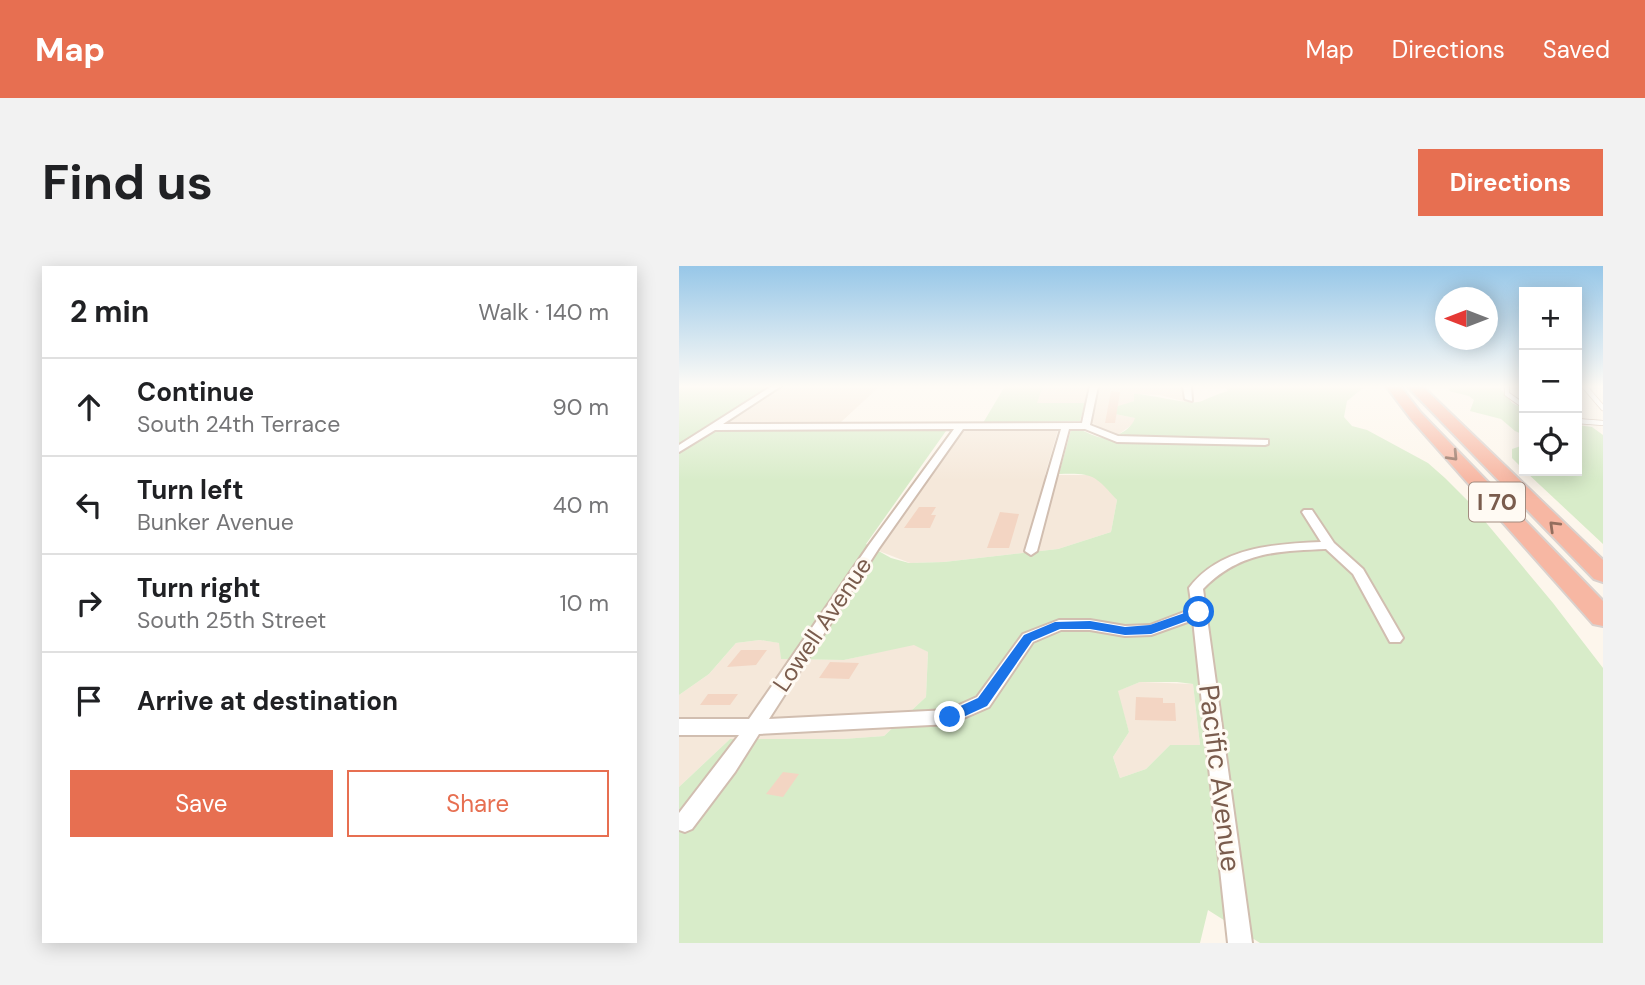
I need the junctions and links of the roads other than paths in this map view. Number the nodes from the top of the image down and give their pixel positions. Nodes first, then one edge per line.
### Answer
1 (727, 418) edge
2 (1088, 418) edge
3 (1417, 418) edge
4 (1448, 418) edge
5 (1582, 422) edge
6 (1603, 424) edge
7 (961, 425) junction
8 (1066, 425) junction
9 (1086, 426) junction
10 (712, 427) junction
11 (1265, 442) dead end
12 (679, 449) edge
13 (1308, 512) dead end
14 (1329, 545) junction
15 (1031, 551) dead end
16 (1603, 574) edge
17 (1199, 612) junction
18 (1603, 617) edge
19 (1395, 638) dead end
20 (679, 727) edge
21 (752, 727) junction
22 (685, 822) dead end
23 (1240, 943) edge

1 - 10 street
2 - 9 street
3 -> 18 highway, I 70
16 -> 4 highway, I 70
5 - 6 lane
7 - 8 street
7 - 10 street
7 - 21 street, Lowell Avenue
8 - 9 street
8 - 15 street
9 - 11 street
10 - 12 street
13 - 14 street
14 - 17 street, Pacific Avenue
14 - 19 street
17 - 21 street
17 - 23 street, Pacific Avenue
20 - 21 street
21 - 22 street, Lowell Avenue

